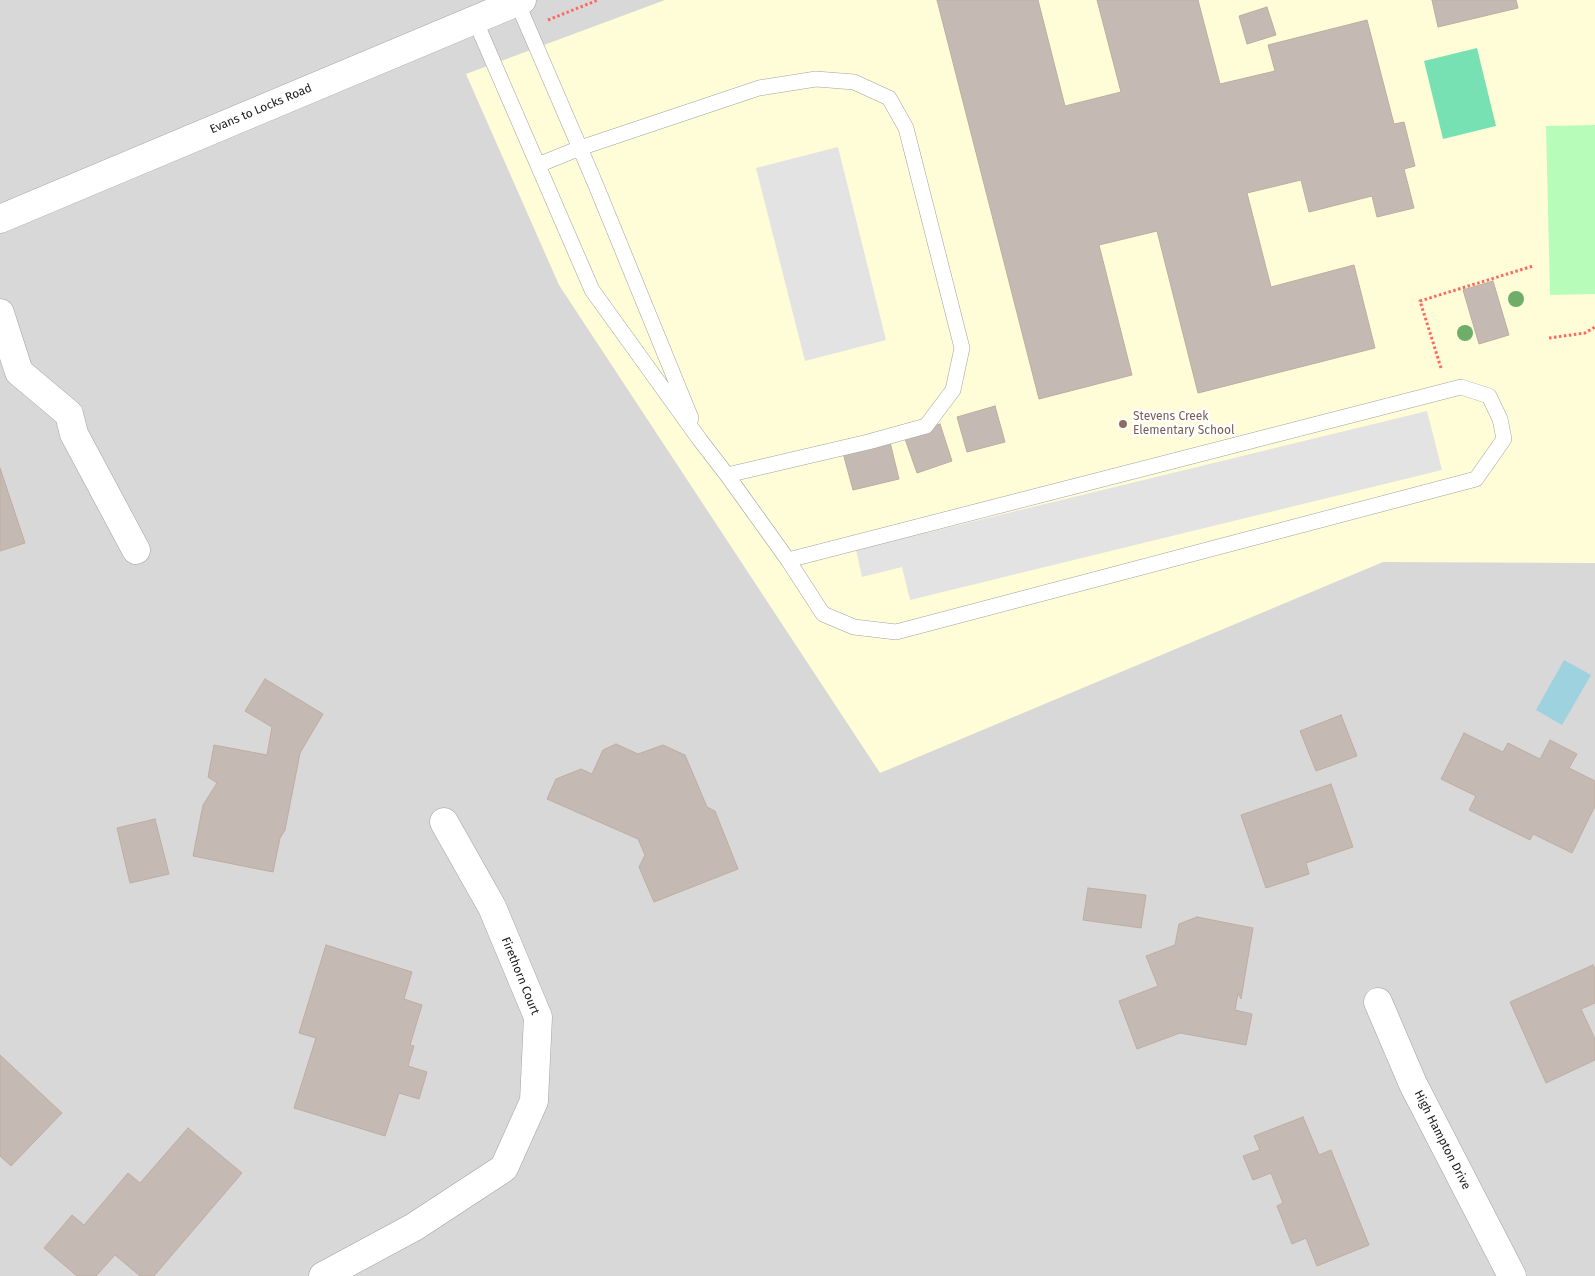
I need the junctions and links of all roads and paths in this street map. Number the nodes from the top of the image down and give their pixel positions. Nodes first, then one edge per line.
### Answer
1 (598, 0) edge
2 (520, 1) edge
3 (584, 6) dead end
4 (475, 20) junction
5 (580, 148) junction
6 (538, 165) junction
7 (0, 218) edge
8 (1533, 266) dead end
9 (0, 313) edge
10 (1595, 328) edge
11 (1549, 338) dead end
12 (9, 376) edge
13 (1448, 391) junction
14 (700, 440) junction
15 (727, 475) junction
16 (136, 550) dead end
17 (788, 560) junction
18 (444, 822) dead end
19 (1378, 1002) dead end
20 (323, 1276) edge
21 (1512, 1276) edge

1 - 3 path
2 - 4 street, Evans to Locks Road
2 - 5 lane
4 - 6 lane
4 - 7 street, Evans to Locks Road
5 - 6 lane
5 - 14 lane
5 - 15 lane
6 - 14 lane
8 - 13 path
9 - 12 street
10 - 11 path
12 - 16 street
13 - 17 lane
13 - 17 lane
14 - 15 lane
15 - 17 lane
18 - 20 street, Firethorn Court
19 - 21 street, High Hampton Drive

